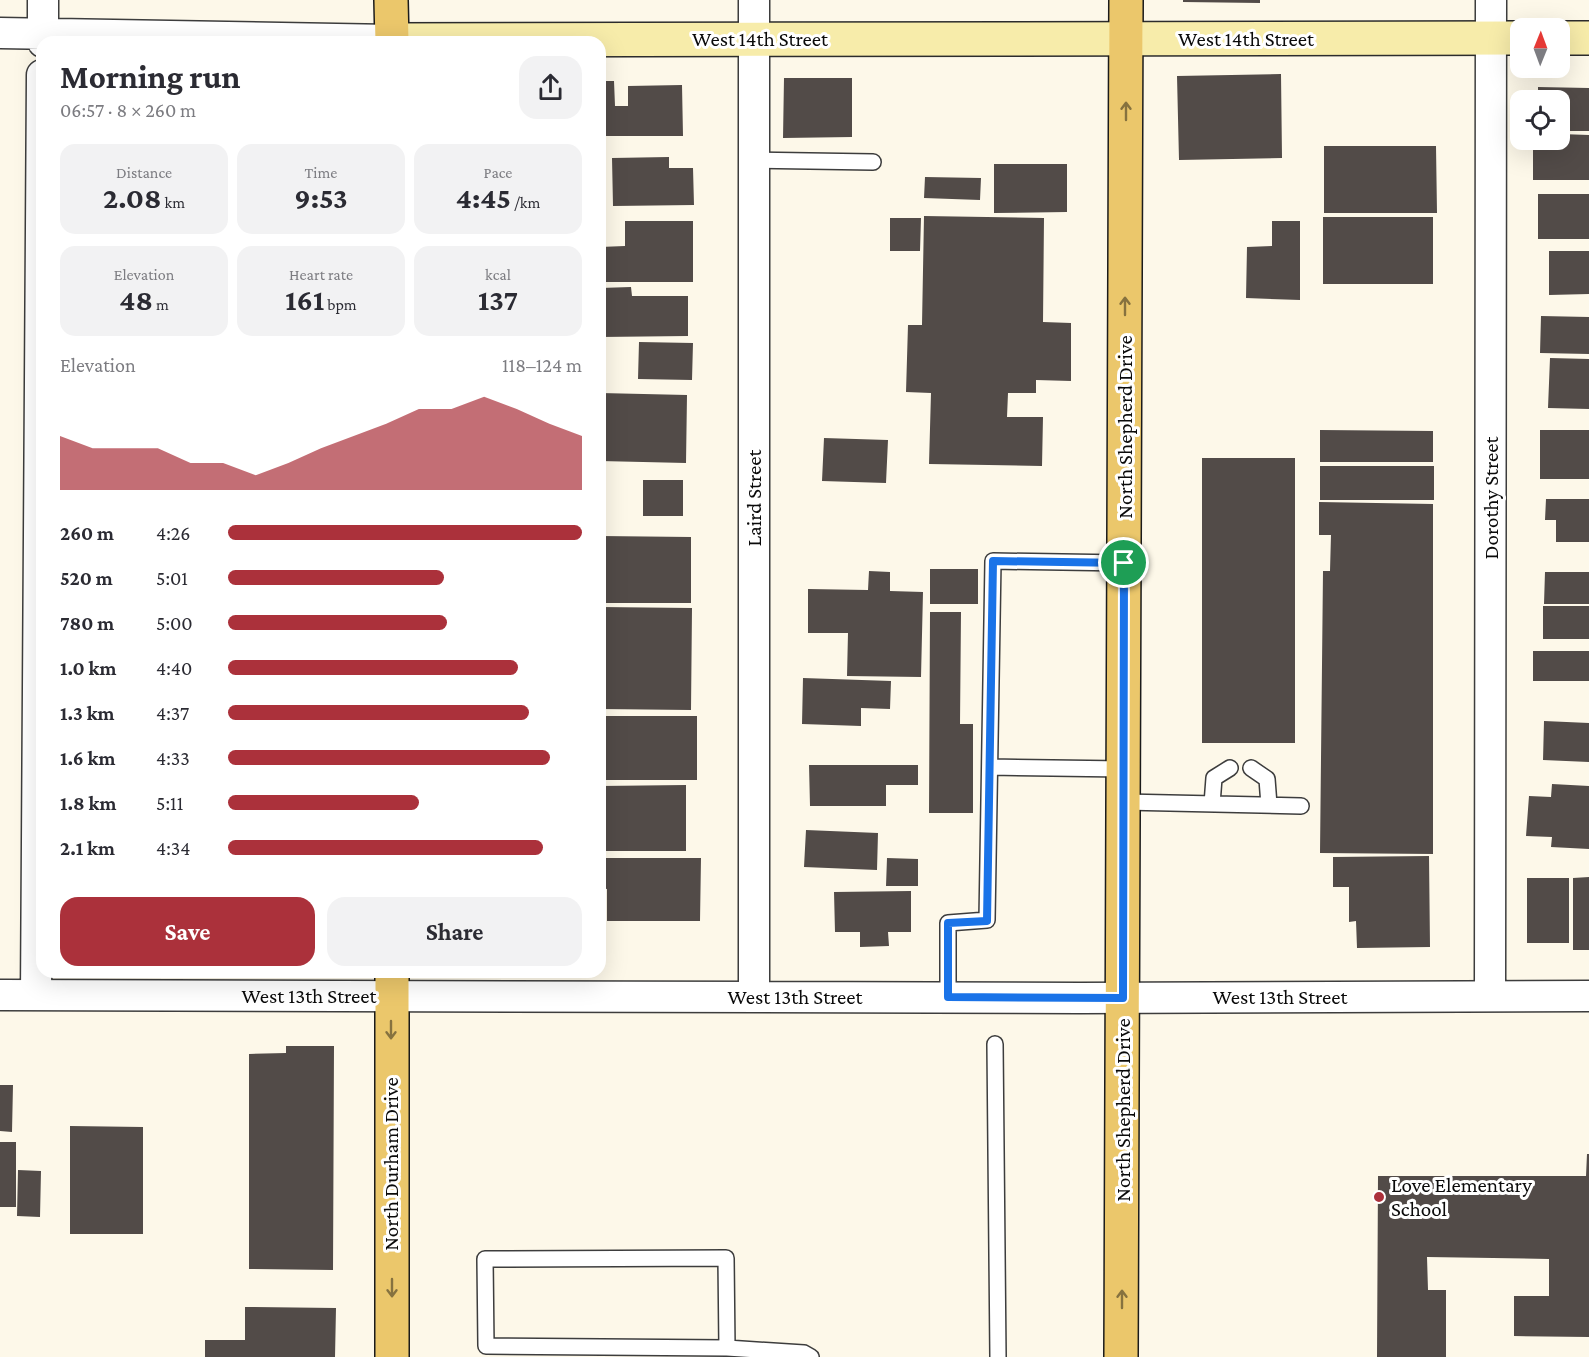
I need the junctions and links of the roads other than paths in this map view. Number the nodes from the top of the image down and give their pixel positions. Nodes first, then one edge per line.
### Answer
1 (43, 0) edge
2 (392, 0) edge
3 (754, 0) edge
4 (1126, 0) edge
5 (1491, 0) edge
6 (0, 33) edge
7 (36, 36) edge
8 (43, 36) edge
9 (392, 36) edge
10 (755, 38) junction
11 (1506, 38) edge
12 (1570, 38) edge
13 (1589, 38) edge
14 (606, 40) edge
15 (1126, 40) junction
16 (754, 160) junction
17 (873, 162) dead end
18 (1124, 563) junction
19 (990, 767) junction
20 (1230, 768) dead end
21 (1251, 768) dead end
22 (1124, 769) junction
23 (1124, 802) junction
24 (1212, 804) junction
25 (1269, 805) junction
26 (1301, 806) dead end
27 (36, 978) edge
28 (392, 984) edge
29 (0, 995) edge
30 (36, 995) junction
31 (1490, 996) junction
32 (1589, 996) edge
33 (754, 997) junction
34 (948, 997) junction
35 (1123, 998) junction
36 (995, 1044) dead end
37 (727, 1348) junction
38 (392, 1357) edge
39 (811, 1357) edge
40 (998, 1357) edge
41 (1121, 1357) edge

1 - 8 street
2 - 9 main road
3 - 10 street, Laird Street
4 - 15 main road, North Shepherd Drive
5 - 11 street, Dorothy Street
6 - 7 street, West 14th Street
10 - 14 street, West 14th Street
10 - 15 street, West 14th Street
10 - 16 street, Laird Street
11 - 15 street, West 14th Street
11 - 31 street, Dorothy Street
12 - 13 street
18 -> 15 main road, North Shepherd Drive
16 - 17 lane
16 - 33 street, Laird Street
18 - 19 lane
18 - 22 main road, North Shepherd Drive
19 - 22 lane
19 - 34 lane
20 - 24 lane
21 - 25 lane
22 - 23 main road, North Shepherd Drive
23 - 24 lane
23 - 35 main road, North Shepherd Drive
24 - 25 lane
25 - 26 lane
27 - 30 street
28 - 30 street, West 13th Street
28 - 33 street, West 13th Street
28 -> 38 main road, North Durham Drive
29 - 30 street, West 13th Street
31 - 32 street, West 13th Street
31 - 35 street, West 13th Street
33 - 34 street, West 13th Street
34 - 35 street, West 13th Street
41 -> 35 main road, North Shepherd Drive
36 - 40 lane
37 - 37 lane
37 - 39 lane

